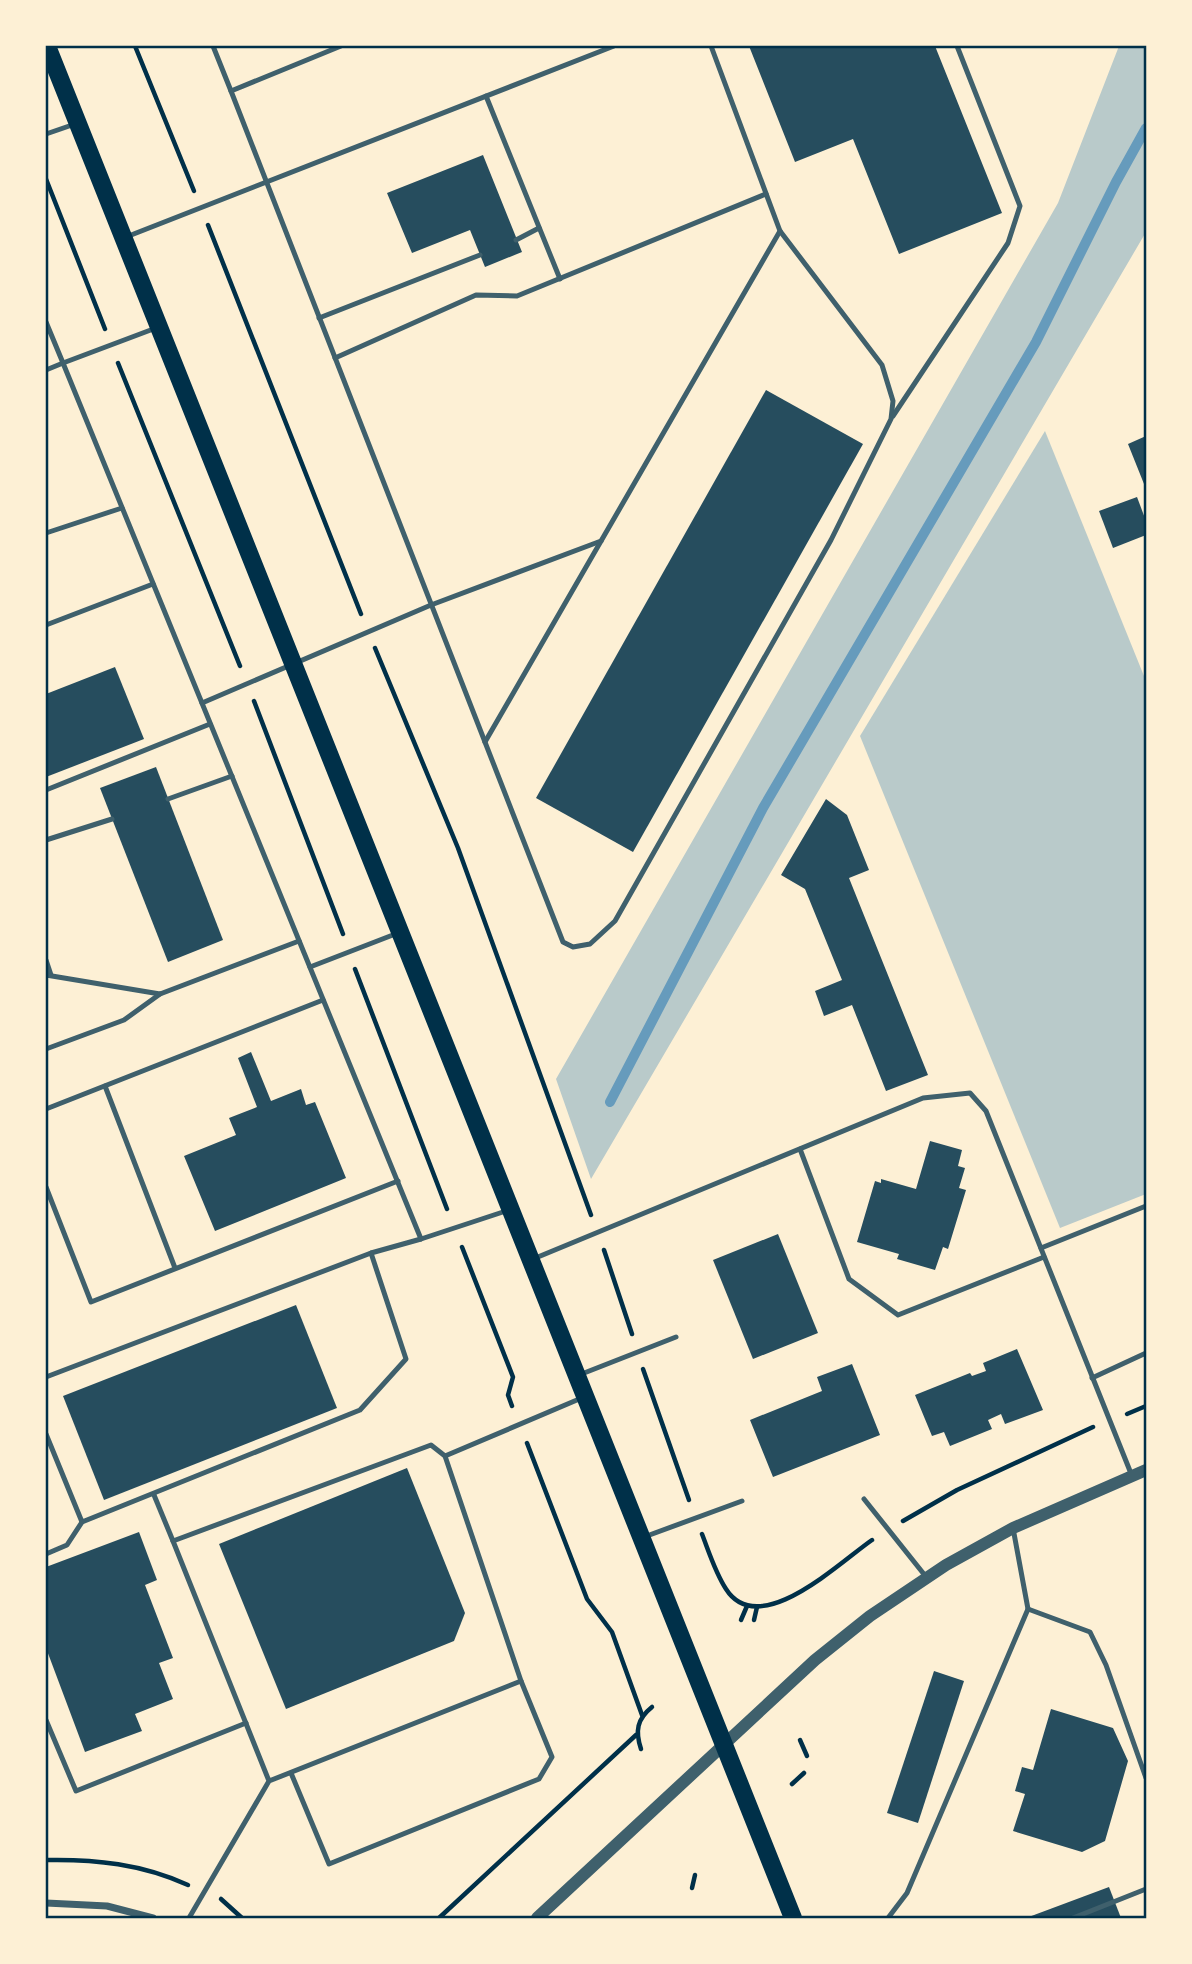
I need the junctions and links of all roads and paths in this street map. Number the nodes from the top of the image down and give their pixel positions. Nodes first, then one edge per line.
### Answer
1 (47, 46) edge
2 (135, 46) edge
3 (213, 46) edge
4 (341, 46) edge
5 (614, 46) edge
6 (711, 46) edge
7 (957, 46) edge
8 (231, 91) junction
9 (486, 96) junction
10 (78, 123) junction
11 (46, 134) edge
12 (267, 183) junction
13 (766, 194) junction
14 (201, 208) junction
15 (539, 228) junction
16 (780, 231) junction
17 (123, 238) junction
18 (516, 240) dead end
19 (480, 255) dead end
20 (560, 279) junction
21 (320, 318) junction
22 (46, 322) edge
23 (159, 327) junction
24 (335, 358) junction
25 (63, 363) junction
26 (46, 370) edge
27 (891, 419) junction
28 (122, 508) junction
29 (46, 533) edge
30 (601, 541) junction
31 (153, 584) junction
32 (431, 605) junction
33 (46, 625) edge
34 (369, 632) junction
35 (294, 666) junction
36 (202, 704) junction
37 (211, 724) junction
38 (485, 742) junction
39 (232, 776) junction
40 (46, 790) edge
41 (168, 799) dead end
42 (112, 819) dead end
43 (46, 841) edge
44 (400, 932) junction
45 (299, 941) junction
46 (46, 960) edge
47 (310, 967) junction
48 (48, 975) edge
49 (160, 994) junction
50 (323, 1000) junction
51 (46, 1049) edge
52 (104, 1086) junction
53 (46, 1109) edge
54 (800, 1149) junction
55 (398, 1181) junction
56 (46, 1187) edge
57 (1146, 1206) edge
58 (511, 1210) junction
59 (598, 1232) junction
60 (421, 1239) junction
61 (1041, 1248) junction
62 (371, 1253) junction
63 (1044, 1257) junction
64 (530, 1260) junction
65 (176, 1268) junction
66 (676, 1337) dead end
67 (637, 1352) junction
68 (1146, 1353) edge
69 (576, 1376) junction
70 (46, 1377) edge
71 (1093, 1377) junction
72 (585, 1397) junction
73 (1146, 1406) edge
74 (1110, 1421) junction
75 (46, 1434) edge
76 (444, 1456) junction
77 (1146, 1470) edge
78 (1132, 1476) junction
79 (154, 1494) junction
80 (864, 1499) dead end
81 (742, 1501) dead end
82 (696, 1518) junction
83 (82, 1522) junction
84 (1013, 1528) junction
85 (889, 1529) junction
86 (641, 1538) junction
87 (173, 1541) junction
88 (46, 1554) edge
89 (927, 1578) junction
90 (747, 1606) junction
91 (757, 1607) junction
92 (1028, 1609) junction
93 (741, 1620) dead end
94 (754, 1620) dead end
95 (521, 1681) junction
96 (652, 1707) dead end
97 (46, 1720) edge
98 (246, 1723) junction
99 (636, 1734) junction
100 (800, 1740) dead end
101 (724, 1746) junction
102 (641, 1749) dead end
103 (807, 1756) dead end
104 (291, 1773) junction
105 (804, 1773) dead end
106 (1146, 1778) edge
107 (269, 1781) junction
108 (792, 1784) dead end
109 (46, 1860) edge
110 (695, 1875) dead end
111 (692, 1888) dead end
112 (1146, 1889) edge
113 (205, 1892) junction
114 (46, 1903) edge
115 (153, 1919) edge
116 (189, 1919) edge
117 (242, 1919) edge
118 (439, 1919) edge
119 (537, 1919) edge
120 (793, 1919) edge
121 (888, 1919) edge
122 (1073, 1919) edge

1 - 10 main road
2 - 14 path
3 - 8 lane
4 - 8 lane
5 - 9 lane
6 - 13 lane
7 - 27 lane
8 - 12 lane
9 - 12 lane
9 - 15 lane
10 - 11 lane
10 - 17 main road
12 - 14 lane
12 - 21 lane
13 - 16 lane
13 - 20 lane
14 - 17 lane
14 - 34 path
15 - 18 lane
15 - 20 lane
16 - 27 lane
16 - 30 lane
17 - 23 main road
19 - 21 lane
20 - 24 lane
21 - 24 lane
22 - 25 lane
23 - 25 lane
23 - 35 main road
24 - 32 lane
25 - 26 lane
25 - 28 lane
27 - 38 lane
28 - 29 lane
28 - 31 lane
30 - 32 lane
30 - 38 lane
31 - 33 lane
31 - 36 lane
32 - 34 lane
32 - 38 lane
34 - 35 lane
34 - 59 path
35 - 36 lane
35 - 44 main road
36 - 37 lane
37 - 39 lane
37 - 40 lane
39 - 41 lane
39 - 45 lane
42 - 43 lane
44 - 47 lane
44 - 58 main road
45 - 47 lane
45 - 49 lane
46 - 48 lane
47 - 50 lane
48 - 49 lane
49 - 51 lane
50 - 52 lane
50 - 55 lane
52 - 53 lane
52 - 65 lane
54 - 59 lane
54 - 61 lane
54 - 63 lane
55 - 60 lane
55 - 65 lane
56 - 65 lane
57 - 61 lane
58 - 60 lane
58 - 64 main road
59 - 64 lane
59 - 67 path
60 - 62 lane
61 - 63 lane
62 - 70 lane
62 - 79 lane
63 - 71 lane
64 - 69 main road
66 - 67 lane
67 - 69 lane
67 - 82 path
68 - 71 lane
69 - 72 main road
71 - 74 lane
72 - 76 lane
72 - 86 main road
73 - 74 path
74 - 78 lane
74 - 85 path
75 - 83 lane
76 - 87 lane
76 - 95 lane
77 - 78 street
78 - 84 street
79 - 83 lane
79 - 87 lane
80 - 85 lane
81 - 82 lane
82 - 86 lane
82 - 90 path
83 - 88 lane
84 - 89 street
84 - 92 lane
85 - 89 lane
85 - 91 path
86 - 101 main road
87 - 98 lane
89 - 101 street
90 - 91 path
90 - 93 path
91 - 94 path
92 - 106 lane
92 - 121 lane
95 - 104 lane
95 - 104 lane
96 - 99 path
97 - 98 lane
98 - 107 lane
99 - 102 path
99 - 118 path
100 - 103 path
101 - 119 street
101 - 120 main road
104 - 107 lane
105 - 108 path
107 - 113 lane
109 - 113 path
110 - 111 path
112 - 122 lane
113 - 116 lane
113 - 117 path
114 - 115 street

